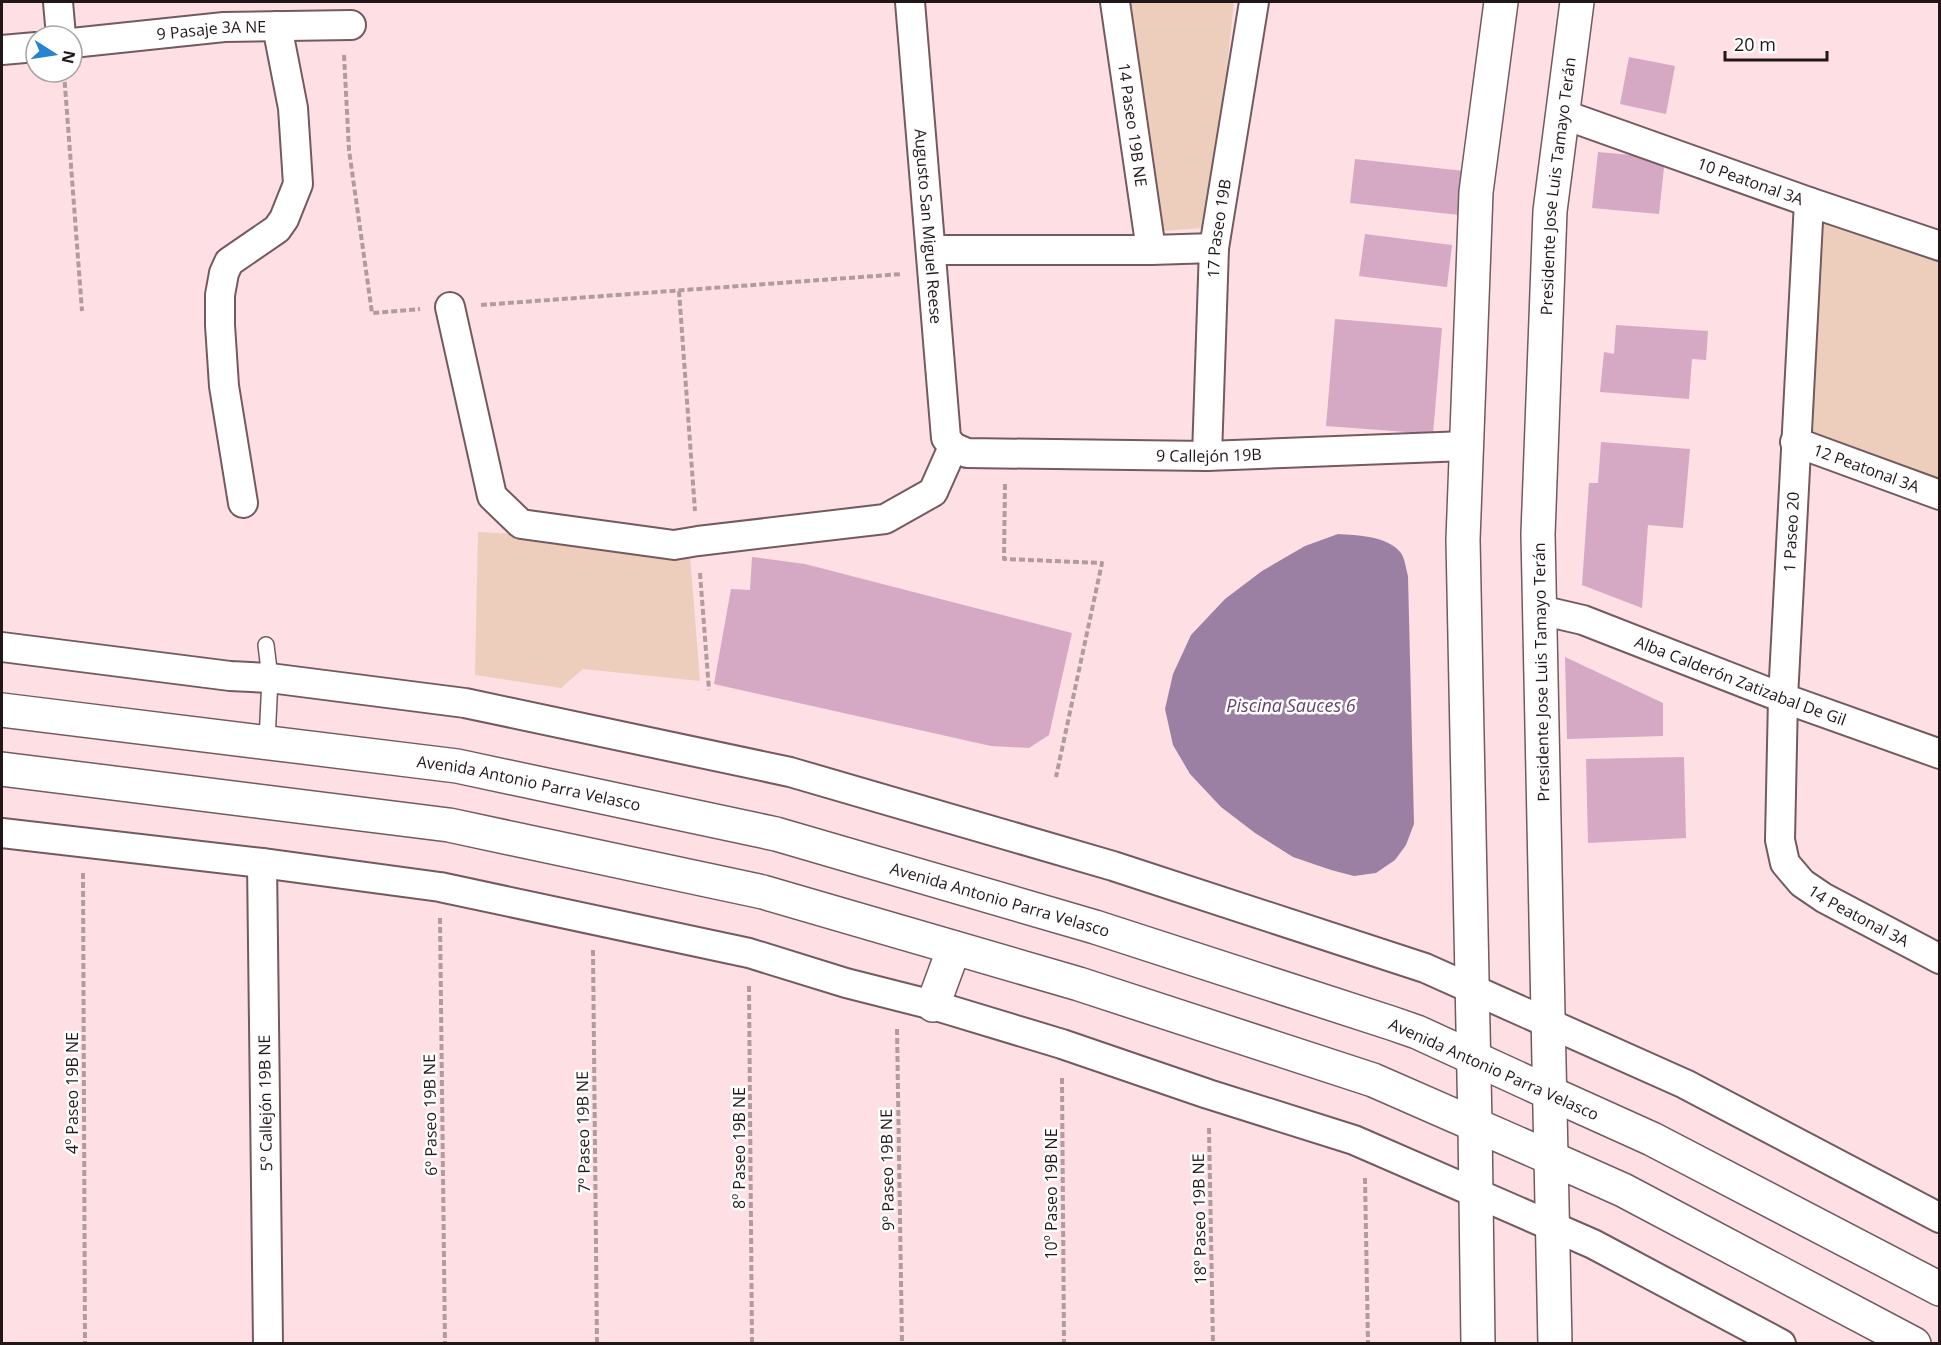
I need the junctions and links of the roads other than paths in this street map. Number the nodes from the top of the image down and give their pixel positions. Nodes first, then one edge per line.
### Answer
1 (58, 2) edge
2 (910, 2) edge
3 (1115, 2) edge
4 (1254, 2) edge
5 (1501, 2) edge
6 (1577, 2) edge
7 (60, 24) edge
8 (347, 25) road end
9 (277, 26) junction
10 (84, 42) edge
11 (24, 48) edge
12 (2, 50) edge
13 (1562, 114) junction
14 (1809, 202) junction
15 (1940, 246) edge
16 (1214, 248) junction
17 (1150, 250) junction
18 (931, 261) junction
19 (450, 307) road end
20 (1795, 442) junction
21 (1466, 446) junction
22 (953, 447) junction
23 (1207, 456) junction
24 (1940, 495) edge
25 (243, 503) dead end
26 (1540, 610) junction
27 (266, 645) dead end
28 (2, 647) edge
29 (270, 678) junction
30 (1783, 698) junction
31 (2, 710) edge
32 (267, 741) junction
33 (1940, 754) edge
34 (2, 770) edge
35 (2, 832) edge
36 (262, 863) junction
37 (1785, 863) joint
38 (954, 948) junction
39 (1940, 959) edge
40 (1472, 990) junction
41 (933, 1005) junction
42 (1548, 1024) junction
43 (1473, 1060) junction
44 (1550, 1094) junction
45 (1475, 1125) junction
46 (1551, 1158) junction
47 (1476, 1194) junction
48 (1940, 1218) edge
49 (1553, 1227) junction
50 (1940, 1289) edge
51 (268, 1344) edge
52 (1478, 1344) edge
53 (1555, 1344) edge
54 (1781, 1344) edge
55 (1914, 1344) edge

1 - 7 street
2 - 18 street, Augusto San Miguel Reese
3 - 17 street, 14 Paseo 19B NE
4 - 16 street, 17 Paseo 19B
5 - 21 main road
6 - 13 main road, Presidente Jose Luis Tamayo Terán
8 - 9 street, 9 Pasaje 3A NE
9 - 10 street, 9 Pasaje 3A NE
9 - 25 street
11 - 12 street
13 - 14 street, 10 Peatonal 3A
13 - 26 main road, Presidente Jose Luis Tamayo Terán
14 - 15 street, 10 Peatonal 3A
14 - 20 street, 1 Paseo 20
16 - 17 street
16 - 23 street, 17 Paseo 19B
17 - 18 street
18 - 22 street, Augusto San Miguel Reese
19 - 22 street
20 - 24 street, 12 Peatonal 3A
20 - 30 street, 1 Paseo 20
21 - 23 street, 9 Callejón 19B
21 - 40 main road
22 - 23 street, 9 Callejón 19B
26 - 30 street, Alba Calderón Zatizabal De Gil
26 - 42 main road, Presidente Jose Luis Tamayo Terán
27 - 29 lane
28 - 29 street
29 - 32 lane
29 - 40 street
30 - 33 street, Alba Calderón Zatizabal De Gil
30 - 37 street, 1 Paseo 20
31 - 32 main road, Avenida Antonio Parra Velasco
32 - 43 main road, Avenida Antonio Parra Velasco
34 - 38 main road
35 - 36 street
36 - 41 street
36 - 51 street, 5º Callejón 19B NE
37 - 39 street, 14 Peatonal 3A
38 - 41 main road
38 - 45 main road
40 - 42 street
40 - 43 main road
41 - 47 street
42 - 44 main road, Presidente Jose Luis Tamayo Terán
42 - 48 street
43 - 44 main road, Avenida Antonio Parra Velasco
43 - 45 main road
44 - 46 main road, Presidente Jose Luis Tamayo Terán
44 - 50 main road, Avenida Antonio Parra Velasco
45 - 46 main road
45 - 47 main road
46 - 49 main road, Presidente Jose Luis Tamayo Terán
46 - 55 main road
47 - 49 street
47 - 52 main road
49 - 53 main road, Presidente Jose Luis Tamayo Terán
49 - 54 street

